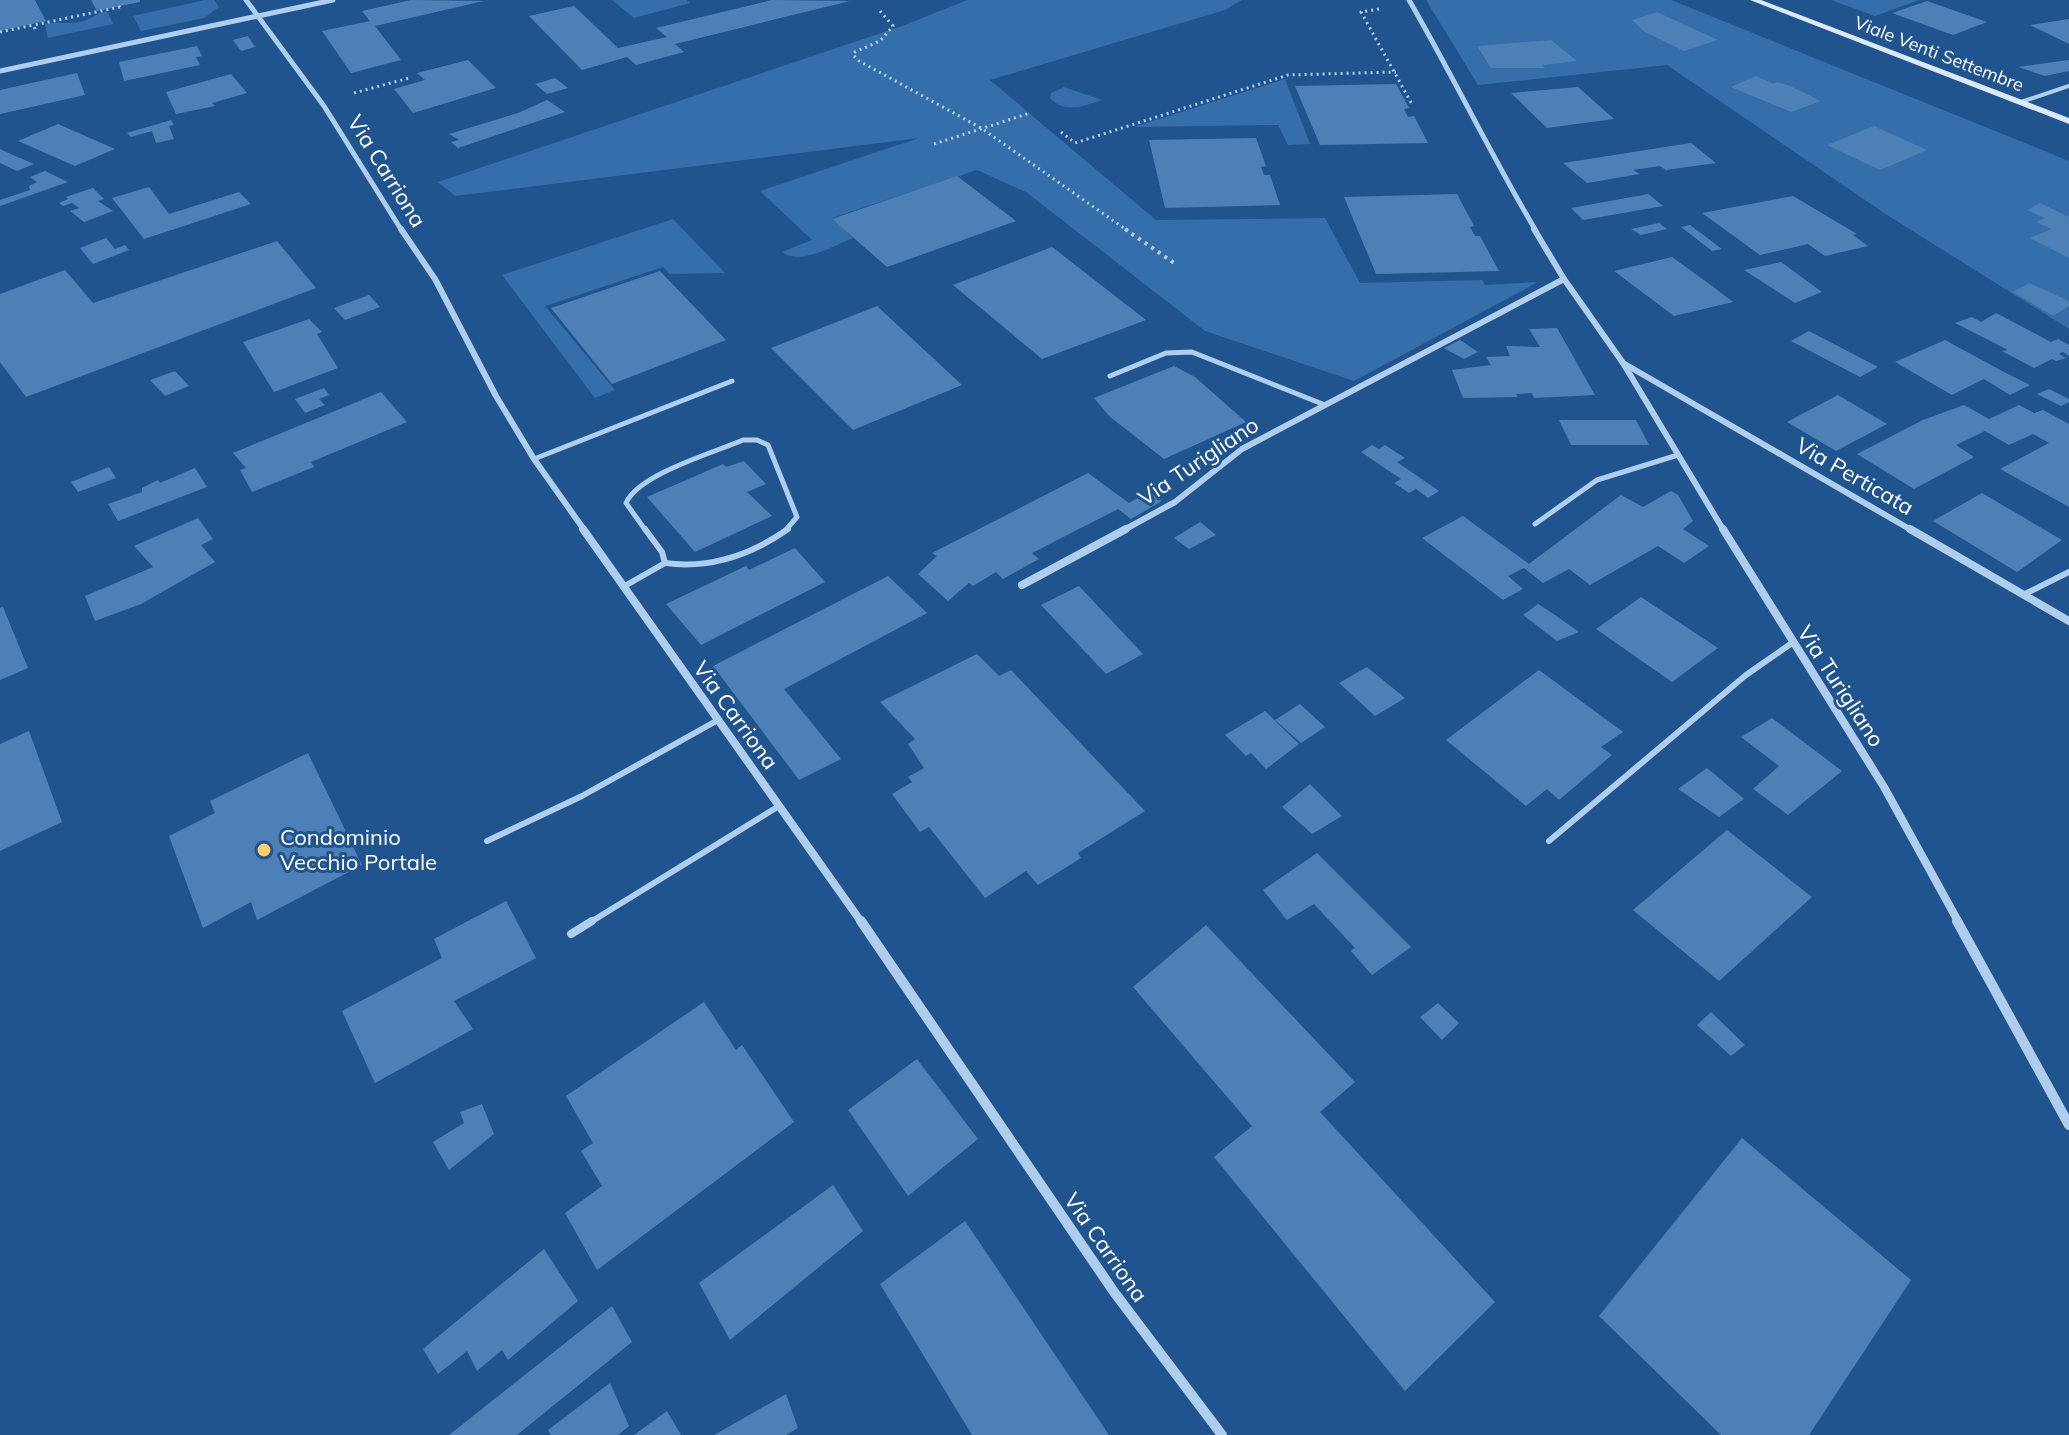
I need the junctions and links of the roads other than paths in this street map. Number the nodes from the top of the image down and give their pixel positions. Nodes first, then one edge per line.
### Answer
1 (246, 0) edge
2 (333, 0) edge
3 (1754, 0) edge
4 (1410, 2) edge
5 (260, 16) junction
6 (0, 71) edge
7 (2069, 86) edge
8 (2021, 102) junction
9 (2069, 121) edge
10 (1564, 279) junction
11 (1623, 363) junction
12 (1110, 376) dead end
13 (732, 381) dead end
14 (1325, 405) junction
15 (1678, 455) junction
16 (534, 459) junction
17 (1535, 524) dead end
18 (665, 563) junction
19 (2069, 572) edge
20 (1022, 585) dead end
21 (623, 587) junction
22 (2025, 594) junction
23 (2069, 621) edge
24 (1792, 643) junction
25 (718, 720) junction
26 (779, 806) junction
27 (487, 841) dead end
28 (1549, 841) dead end
29 (571, 934) dead end
30 (2069, 1125) edge
31 (1222, 1435) edge

1 - 5 street, Via Carriona
2 - 5 street
3 - 8 main road, Viale Venti Settembre
4 - 10 street, Via Turigliano
5 - 6 street
5 - 16 street, Via Carriona
7 - 8 lane
8 - 9 main road, Viale Venti Settembre
10 - 11 street, Via Turigliano
10 - 14 street, Via Turigliano
11 - 15 street, Via Turigliano
11 - 22 street, Via Perticata
12 - 14 lane
13 - 16 lane
14 - 20 street, Via Turigliano
15 - 17 lane
15 - 24 street, Via Turigliano
16 - 21 street, Via Carriona
18 - 18 lane
18 - 21 lane
19 - 22 lane
21 - 25 street, Via Carriona
22 - 23 street, Via Perticata
24 - 28 lane
24 - 30 street, Via Turigliano
25 - 26 street, Via Carriona
25 - 27 lane
26 - 29 lane
26 - 31 street, Via Carriona

